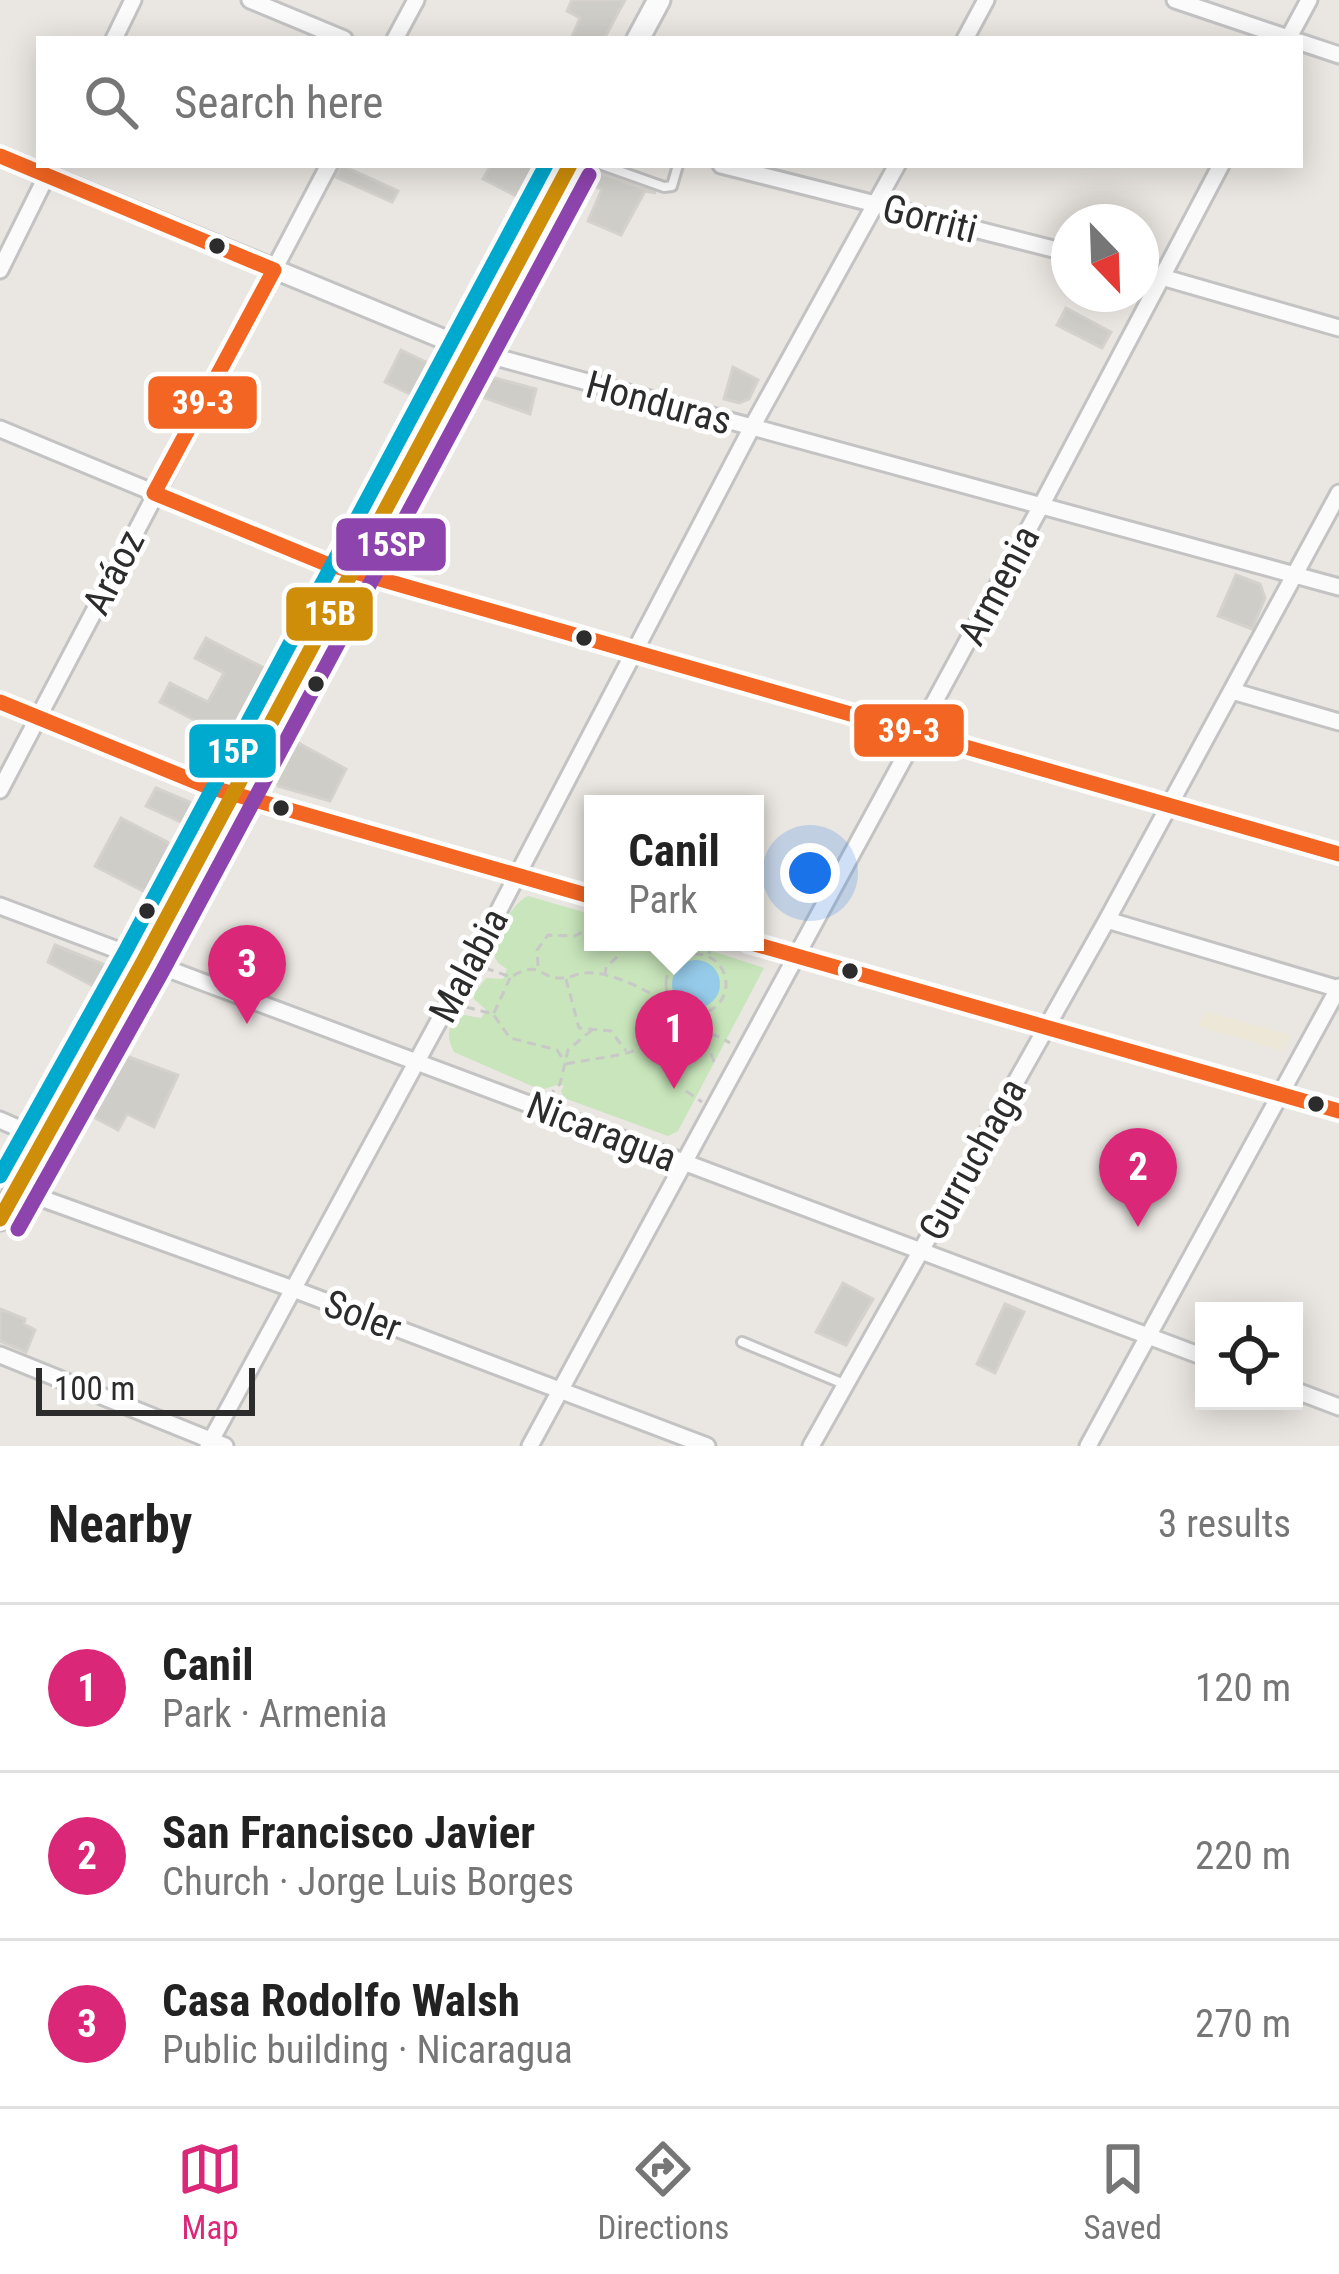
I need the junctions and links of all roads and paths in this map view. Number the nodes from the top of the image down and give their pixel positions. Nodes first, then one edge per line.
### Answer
1 (133, 0) edge
2 (250, 0) edge
3 (416, 0) edge
4 (659, 0) edge
5 (986, 0) edge
6 (1175, 0) edge
7 (1309, 0) edge
8 (115, 36) edge
9 (337, 36) edge
10 (397, 36) edge
11 (640, 36) edge
12 (967, 36) edge
13 (1281, 36) edge
14 (1291, 36) edge
15 (1303, 43) edge
16 (1339, 55) edge
17 (0, 156) edge
18 (36, 166) edge
19 (327, 168) edge
20 (568, 168) edge
21 (610, 168) edge
22 (677, 168) edge
23 (734, 168) edge
24 (895, 168) edge
25 (1219, 168) edge
26 (49, 170) edge
27 (876, 205) junction
28 (1051, 249) edge
29 (0, 270) edge
30 (274, 270) junction
31 (1161, 276) junction
32 (1339, 328) edge
33 (470, 350) junction
34 (752, 427) junction
35 (0, 429) edge
36 (1339, 493) edge
37 (154, 494) junction
38 (1041, 506) junction
39 (353, 572) junction
40 (1294, 574) junction
41 (1339, 587) edge
42 (634, 653) junction
43 (1232, 691) junction
44 (0, 702) edge
45 (37, 718) junction
46 (1339, 722) edge
47 (918, 733) junction
48 (0, 790) edge
49 (231, 794) junction
50 (1169, 805) junction
51 (1339, 854) edge
52 (517, 873) junction
53 (584, 894) edge
54 (0, 906) edge
55 (1107, 920) junction
56 (584, 931) edge
57 (764, 947) edge
58 (619, 951) edge
59 (709, 951) edge
60 (708, 956) junction
61 (796, 957) junction
62 (143, 962) junction
63 (469, 962) junction
64 (539, 968) junction
65 (511, 976) junction
66 (605, 977) junction
67 (566, 979) junction
68 (1339, 988) edge
69 (448, 1001) junction
70 (673, 1005) junction
71 (493, 1014) junction
72 (593, 1029) junction
73 (1045, 1029) junction
74 (688, 1032) junction
75 (628, 1053) junction
76 (743, 1054) junction
77 (416, 1061) junction
78 (714, 1062) dead end
79 (566, 1064) junction
80 (560, 1084) dead end
81 (1279, 1095) junction
82 (0, 1102) edge
83 (1339, 1111) edge
84 (3, 1120) edge
85 (43, 1139) junction
86 (685, 1163) junction
87 (16, 1189) junction
88 (0, 1220) edge
89 (920, 1252) junction
90 (293, 1289) junction
91 (1149, 1336) junction
92 (742, 1342) dead end
93 (1195, 1354) edge
94 (0, 1355) edge
95 (846, 1384) junction
96 (560, 1390) junction
97 (1303, 1393) edge
98 (1339, 1407) edge
99 (215, 1444) edge
100 (530, 1446) edge
101 (707, 1446) edge
102 (811, 1446) edge
103 (1088, 1446) edge

1 - 8 street
2 - 9 street
3 - 10 street
4 - 11 main road
5 - 12 street
6 - 13 street
7 - 14 street
15 - 16 street
17 - 18 street, Honduras
19 - 30 street, Aráoz
20 - 33 main road
21 - 22 lane
23 - 27 street, Gorriti
24 - 27 street, Malabia
25 - 31 street, Armenia
26 - 29 street
26 - 30 street, Honduras
27 - 28 street, Gorriti
27 - 34 street, Malabia
30 - 33 street, Honduras
30 - 37 street, Aráoz
31 - 32 street
31 - 38 street, Armenia
33 - 34 street, Honduras
33 - 39 main road
34 - 38 street, Honduras
34 - 42 street, Malabia
35 - 37 street
36 - 40 street, Gurruchaga
37 - 39 street
37 - 45 street, Aráoz
38 - 40 street, Honduras
38 - 47 street, Armenia
39 - 42 street
39 - 49 main road
40 - 41 street, Honduras
40 - 43 street, Gurruchaga
42 - 47 street
42 - 52 street, Malabia
43 - 46 street
43 - 50 street, Gurruchaga
44 - 45 street
45 - 48 street, Aráoz
45 - 49 street
47 - 50 street
47 - 61 street, Armenia
49 - 52 street
49 - 62 main road
50 - 51 street
50 - 55 street, Gurruchaga
52 - 53 street
52 - 63 street, Malabia
54 - 62 street, Nicaragua
55 - 68 street
55 - 73 street, Gurruchaga
56 - 64 path
57 - 61 street
58 - 66 path
59 - 60 path
60 - 70 path
60 - 70 path
61 - 73 street
61 - 76 street, Armenia
62 - 77 street, Nicaragua
62 - 85 main road
63 - 65 path
63 - 69 street, Malabia
64 - 65 path
64 - 67 path
65 - 71 path
66 - 67 path
66 - 70 path
67 - 72 path
68 - 81 street
69 - 71 path
69 - 77 street, Malabia
71 - 79 path
72 - 75 path
72 - 79 path
73 - 81 street
73 - 89 street, Gurruchaga
74 - 75 path
74 - 76 path
74 - 78 path
75 - 79 path
76 - 86 street, Armenia
77 - 86 street, Nicaragua
77 - 90 street, Malabia
79 - 80 path
81 - 83 street
81 - 91 street
82 - 84 street
84 - 85 street
85 - 87 main road
86 - 89 street, Nicaragua
86 - 96 street, Armenia
87 - 88 main road
87 - 90 street, Soler
89 - 91 street, Nicaragua
89 - 95 street, Gurruchaga
90 - 96 street, Soler
90 - 99 street, Malabia
91 - 93 street, Nicaragua
91 - 103 street
92 - 95 lane
94 - 99 street
95 - 102 street, Gurruchaga
96 - 100 street, Armenia
96 - 101 street, Soler
97 - 98 street

